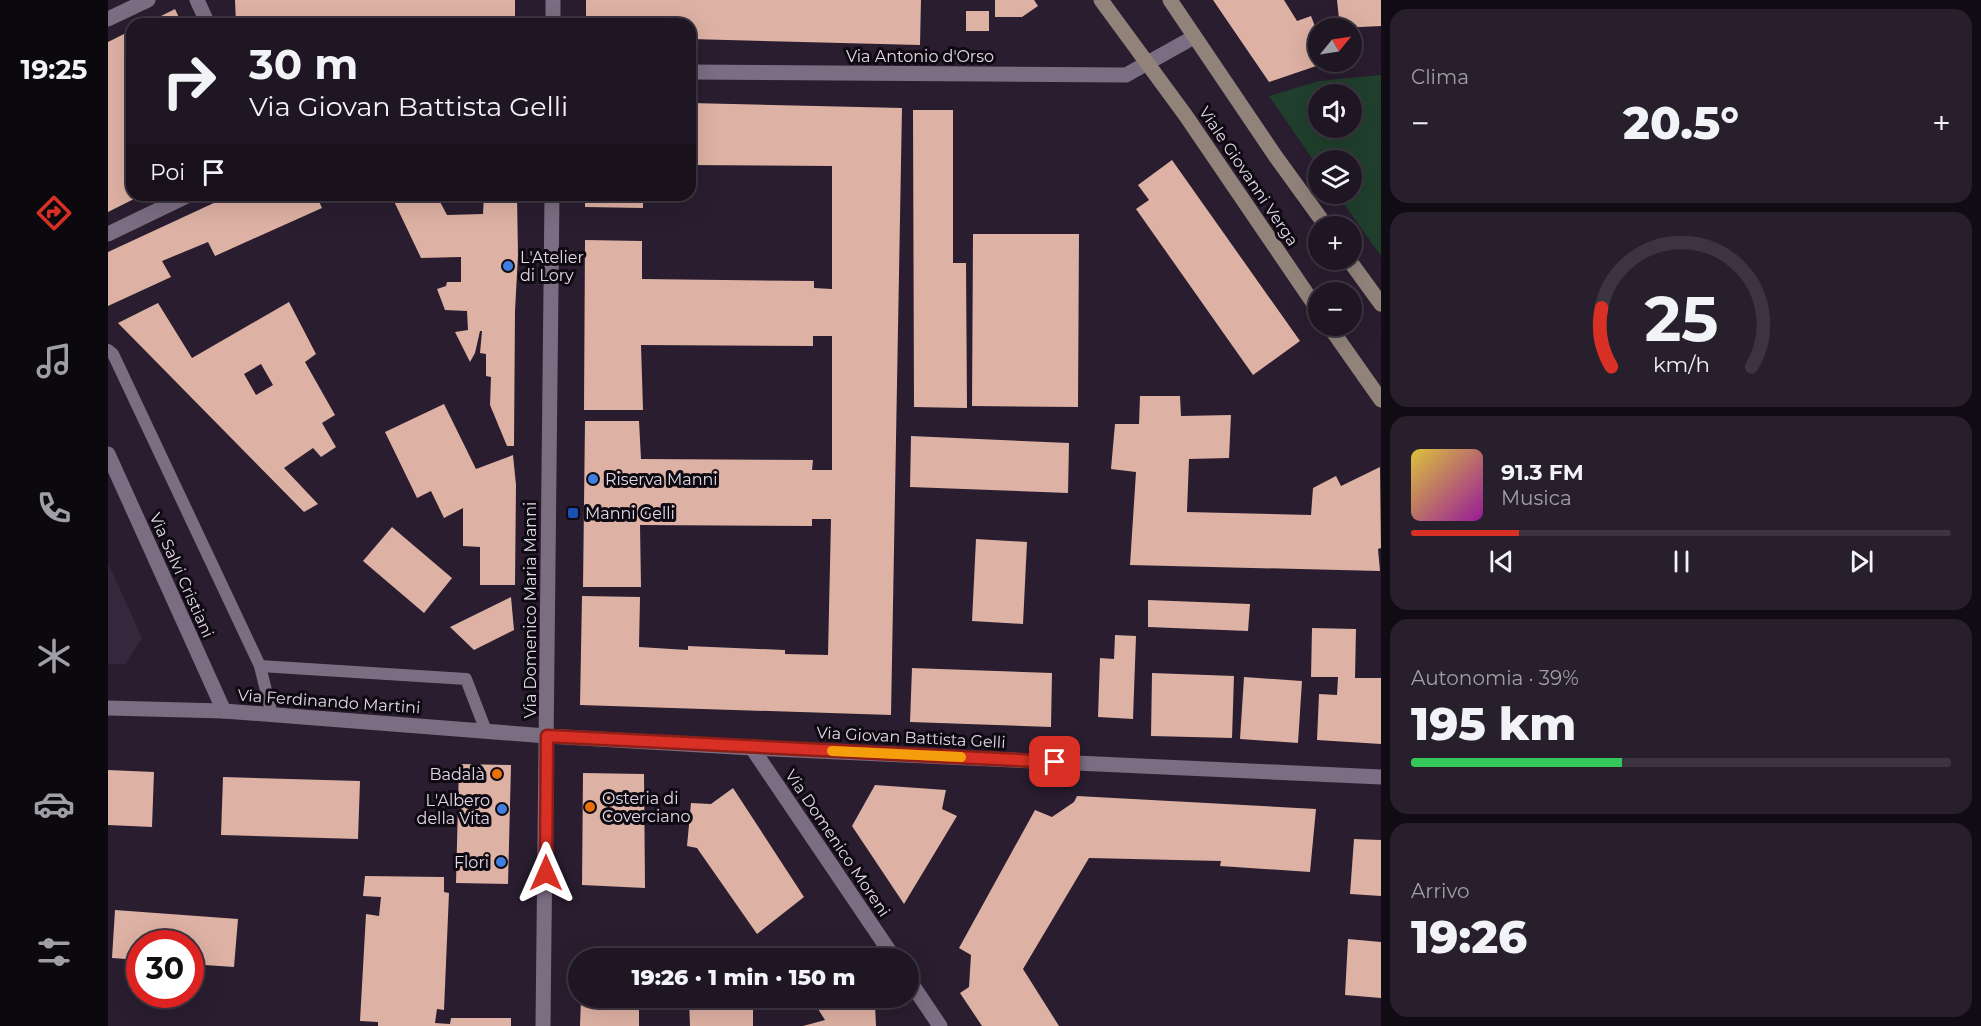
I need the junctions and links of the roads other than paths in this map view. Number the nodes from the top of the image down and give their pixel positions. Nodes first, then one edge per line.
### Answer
1 (148, 0) edge
2 (197, 0) edge
3 (553, 0) edge
4 (1101, 0) edge
5 (1170, 0) edge
6 (205, 18) edge
7 (553, 18) edge
8 (108, 19) edge
9 (1194, 37) junction
10 (1148, 64) junction
11 (696, 72) edge
12 (177, 201) edge
13 (552, 201) edge
14 (1319, 216) edge
15 (108, 234) edge
16 (1356, 270) edge
17 (1308, 296) edge
18 (1381, 304) edge
19 (1336, 336) edge
20 (108, 350) edge
21 (1381, 400) edge
22 (108, 454) edge
23 (260, 666) junction
24 (108, 708) edge
25 (224, 711) junction
26 (272, 715) junction
27 (486, 731) junction
28 (547, 736) junction
29 (752, 748) junction
30 (1381, 777) edge
31 (887, 948) edge
32 (919, 996) edge
33 (543, 1026) edge
34 (940, 1026) edge

1 - 8 street
2 - 6 street
3 - 7 street
4 - 10 main road, Viale Giovanni Verga
5 - 9 main road, Viale Giovanni Verga
9 - 10 street
9 - 14 main road, Viale Giovanni Verga
10 - 11 street, Via Antonio d'Orso
10 - 17 main road, Viale Giovanni Verga
12 - 15 street
13 - 28 street, Via Domenico Maria Manni
16 - 18 main road
19 - 21 main road
20 - 23 lane
22 - 25 street, Via Salvi Cristiani
23 - 26 lane
23 - 27 lane
24 - 25 street, Via Ferdinando Martini
25 - 26 street, Via Ferdinando Martini
26 - 27 street, Via Ferdinando Martini
27 - 28 street, Via Ferdinando Martini
28 - 29 street, Via Giovan Battista Gelli
28 - 33 street, Via Domenico Maria Manni
29 - 30 street, Via Giovan Battista Gelli
29 - 31 street, Via Domenico Moreni
32 - 34 street

